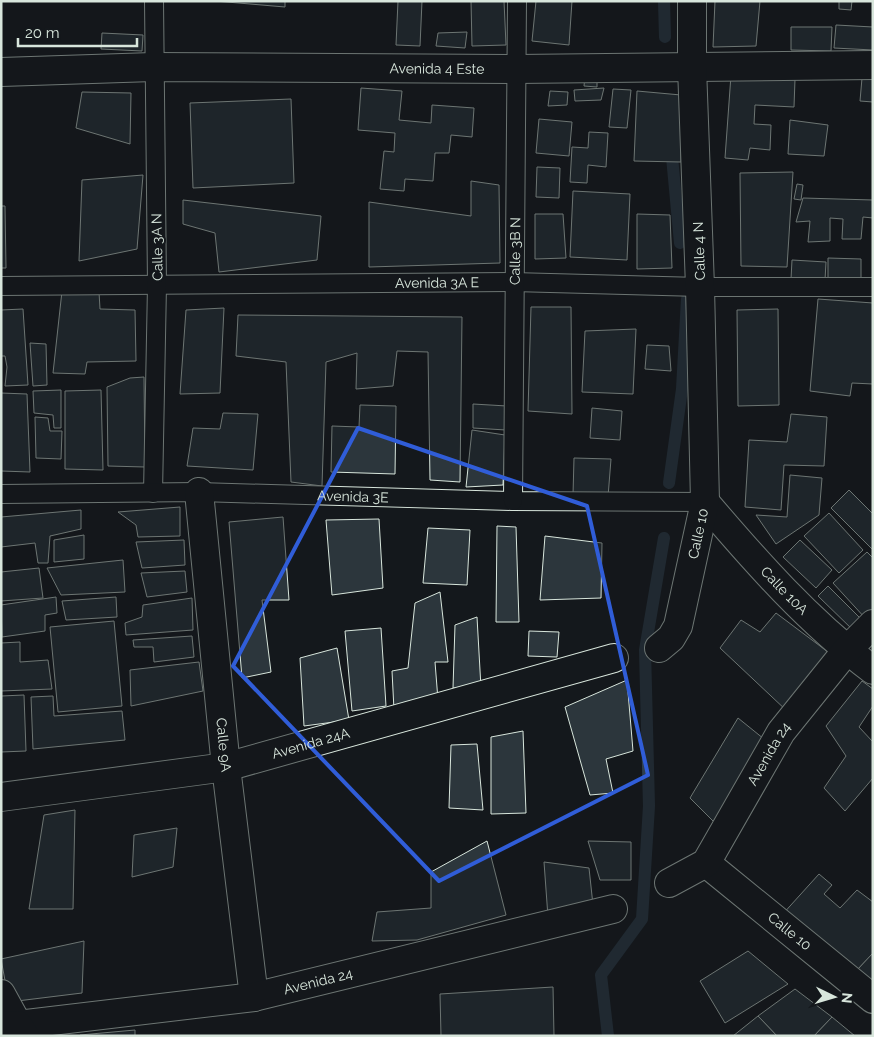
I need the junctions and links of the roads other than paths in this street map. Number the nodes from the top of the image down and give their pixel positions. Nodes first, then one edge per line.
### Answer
1 (154, 1) edge
2 (517, 1) edge
3 (692, 1) edge
4 (873, 65) edge
5 (153, 67) junction
6 (692, 67) junction
7 (517, 69) junction
8 (1, 72) edge
9 (513, 282) junction
10 (157, 285) junction
11 (1, 286) edge
12 (700, 287) junction
13 (873, 287) edge
14 (199, 492) junction
15 (153, 493) junction
16 (1, 494) edge
17 (513, 501) junction
18 (705, 502) junction
19 (873, 624) edge
20 (660, 648) dead end
21 (847, 650) junction
22 (614, 658) dead end
23 (873, 670) edge
24 (226, 767) junction
25 (1, 797) edge
26 (706, 863) junction
27 (669, 883) dead end
28 (613, 909) dead end
29 (1, 994) edge
30 (254, 997) junction
31 (873, 999) edge
32 (15, 1029) edge

1 - 5 lane, Calle 3A N
2 - 7 lane, Calle 3B N
3 - 6 street, Calle 4 N
4 - 6 street, Avenida 4 Este
5 - 7 street, Avenida 4 Este
5 - 8 street, Avenida 4 Este
5 - 10 lane, Calle 3A N
6 - 7 street, Avenida 4 Este
6 - 12 street, Calle 4 N
7 - 9 lane, Calle 3B N
9 - 10 lane, Avenida 3A E
9 - 12 lane, Avenida 3A E
9 - 17 lane, Calle 3B N
10 - 11 lane, Avenida 3A E
10 - 15 lane, Calle 3A N
12 - 13 lane, Avenida 3A E
12 - 18 street, Calle 4 N
14 - 15 lane, Avenida 3E
14 - 17 lane, Avenida 3E
14 - 24 street, Calle 9A
15 - 16 lane, Avenida 3E
17 - 18 lane, Avenida 3E
18 - 20 street, Calle 10
18 - 21 street, Calle 10A
19 - 21 street, Avenida 24
21 - 23 street, Calle 10A
21 - 26 street, Avenida 24
22 - 24 street, Avenida 24A
24 - 25 street, Avenida 24A
24 - 30 street, Calle 9A
26 - 27 street
26 - 31 street, Calle 10
28 - 30 street, Avenida 24
29 - 32 street
30 - 32 street, Avenida 24

